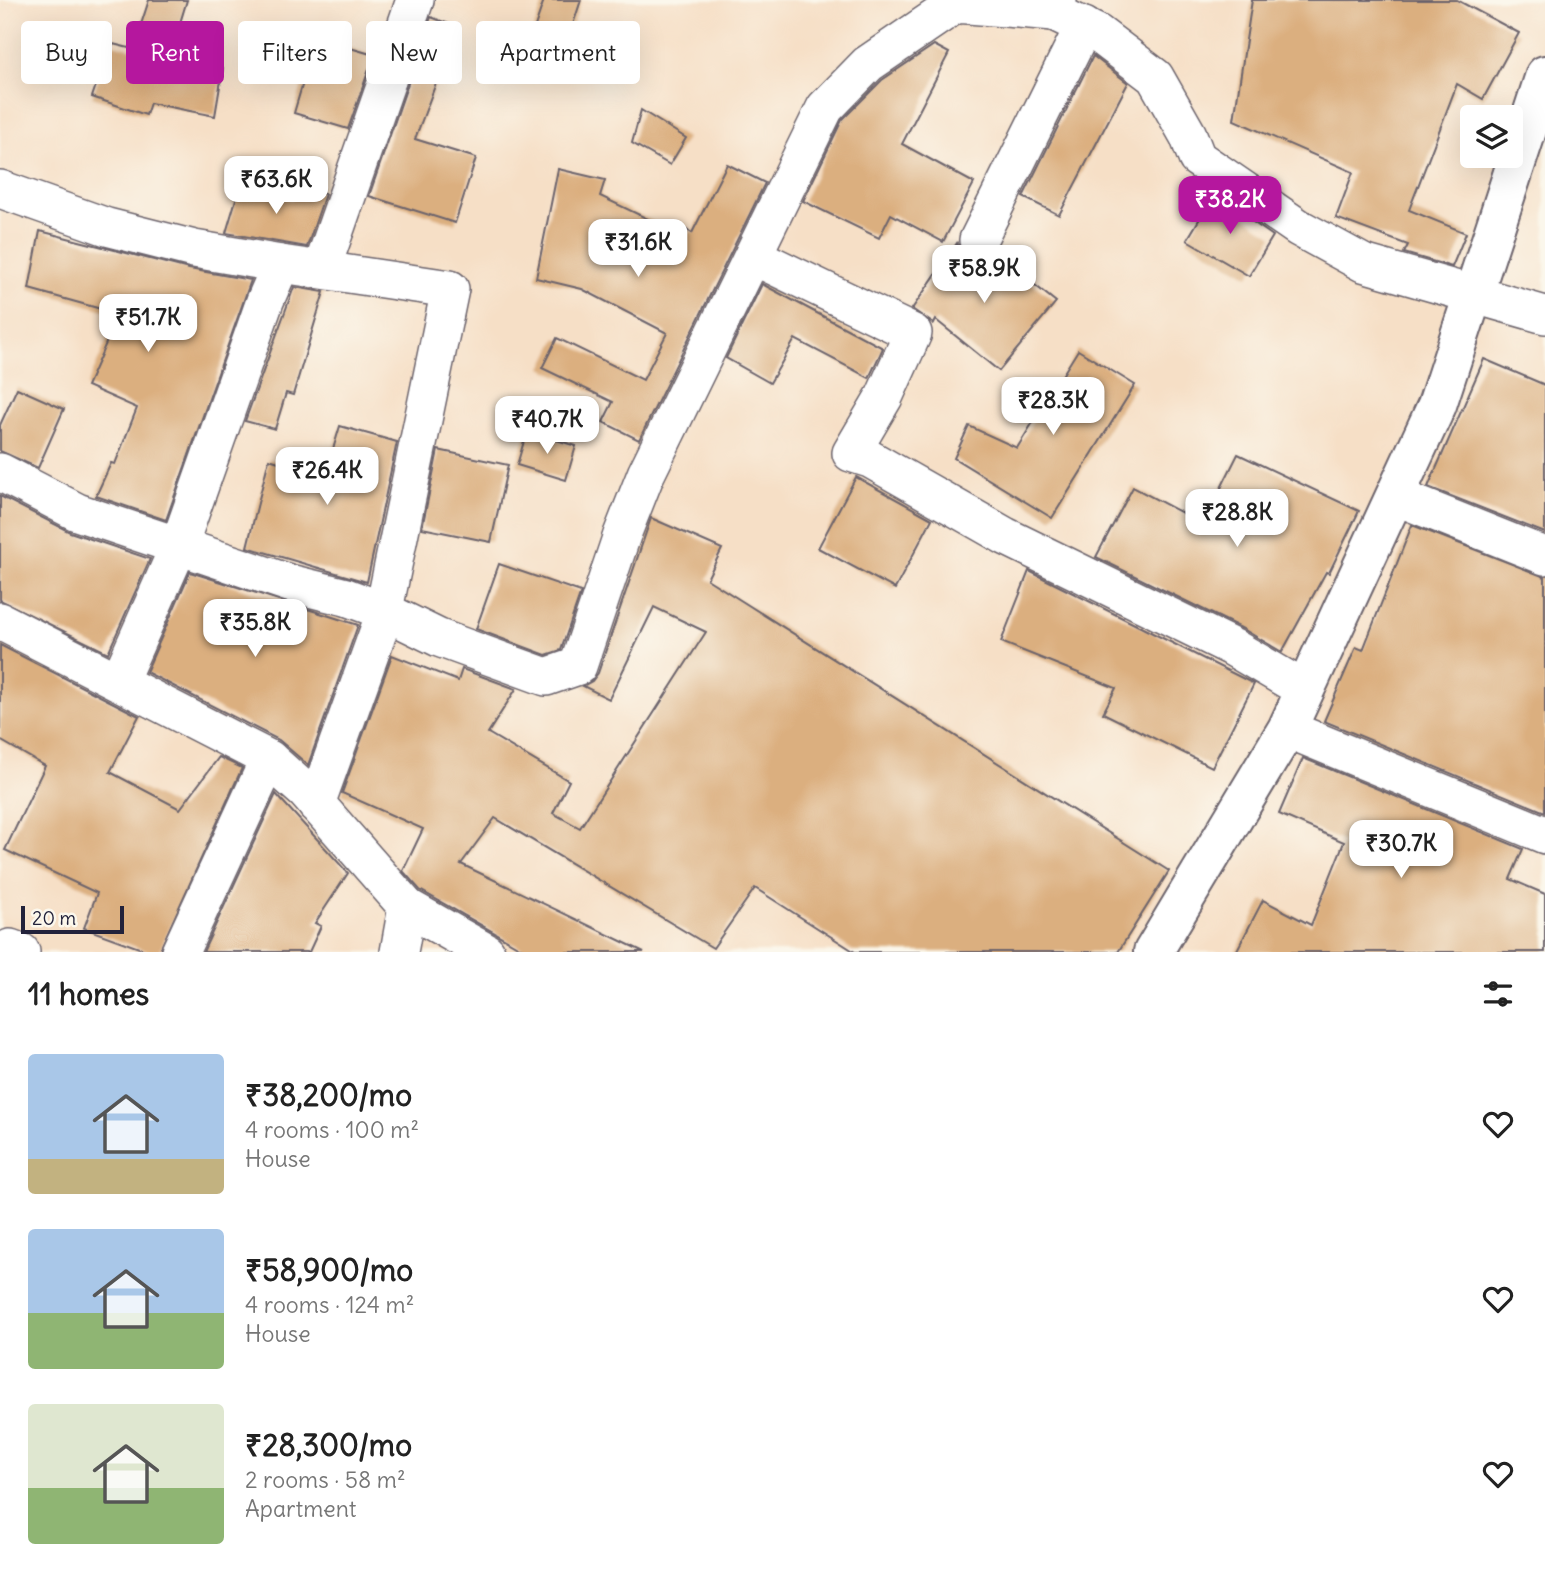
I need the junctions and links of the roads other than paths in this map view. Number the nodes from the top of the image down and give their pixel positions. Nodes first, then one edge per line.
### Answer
1 (415, 0) edge
2 (948, 2) edge
3 (1065, 13) edge
4 (1545, 75) edge
5 (0, 189) edge
6 (978, 240) dead end
7 (753, 256) junction
8 (281, 264) junction
9 (322, 268) junction
10 (1473, 294) junction
11 (1545, 315) edge
12 (0, 472) edge
13 (1395, 495) junction
14 (178, 548) junction
15 (1545, 556) edge
16 (384, 611) junction
17 (0, 621) edge
18 (119, 681) junction
19 (1305, 690) junction
20 (1287, 729) junction
21 (269, 759) junction
22 (316, 804) junction
23 (1545, 835) edge
24 (407, 907) junction
25 (9, 952) edge
26 (21, 952) edge
27 (180, 952) edge
28 (399, 952) edge
29 (486, 952) edge
30 (1153, 952) edge

1 - 9 street
2 - 3 street
2 - 7 street
3 - 6 street
3 - 10 street
4 - 10 street
5 - 8 street
7 - 16 street
7 - 19 street
8 - 9 street
8 - 14 street
9 - 16 street
10 - 11 street
10 - 13 street
12 - 14 street
13 - 15 street
13 - 19 street
14 - 16 street
14 - 18 street
16 - 22 street
17 - 18 street
18 - 21 street
19 - 20 street
20 - 23 street
20 - 30 street
21 - 22 street
21 - 27 street
22 - 24 street
24 - 28 street
24 - 29 street
25 - 26 street

